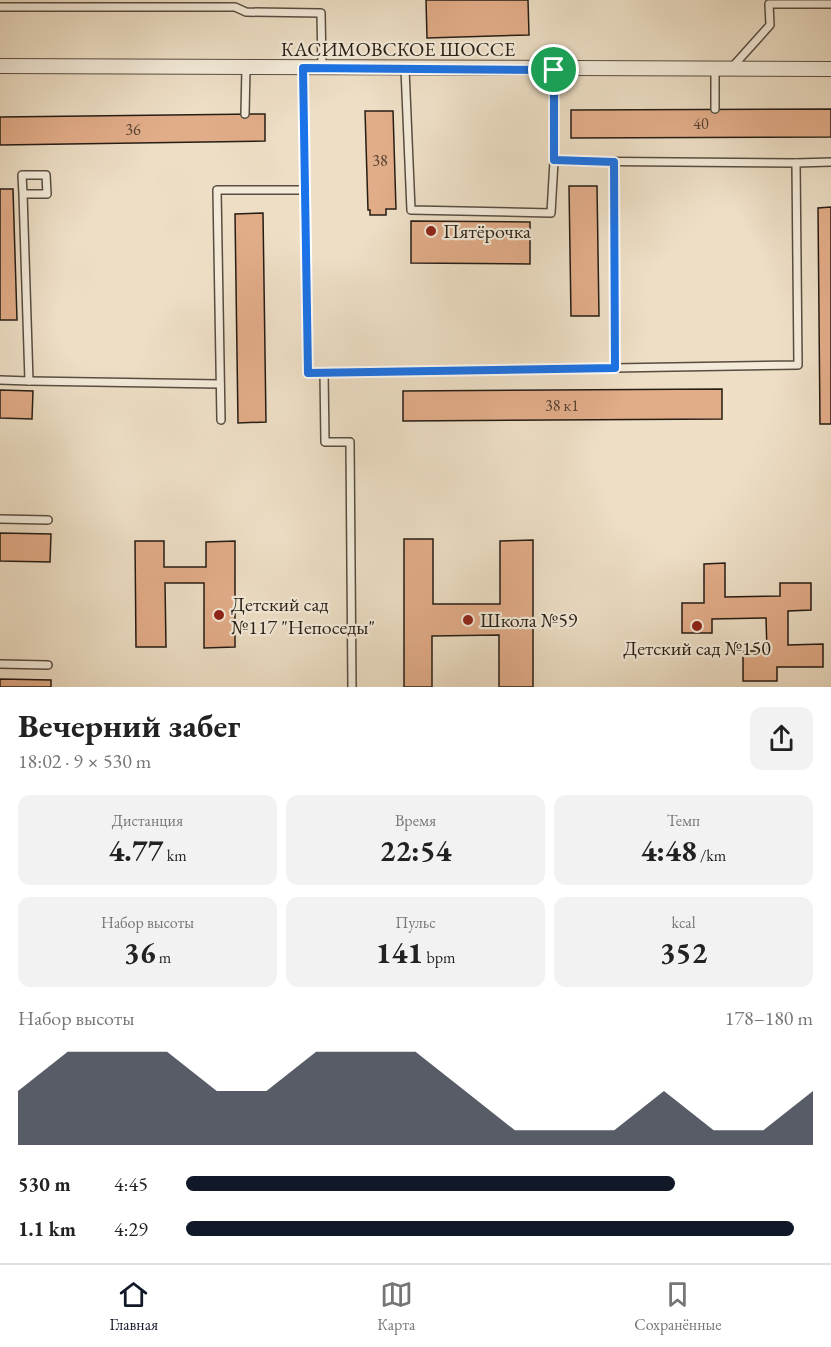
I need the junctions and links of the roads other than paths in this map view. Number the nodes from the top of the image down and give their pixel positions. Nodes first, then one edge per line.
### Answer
1 (769, 2) edge
2 (831, 4) edge
3 (0, 7) edge
4 (0, 66) edge
5 (246, 68) junction
6 (303, 68) junction
7 (322, 68) junction
8 (405, 69) junction
9 (831, 69) edge
10 (554, 70) junction
11 (715, 70) junction
12 (735, 70) junction
13 (715, 109) dead end
14 (245, 114) dead end
15 (554, 160) junction
16 (614, 162) junction
17 (831, 162) edge
18 (796, 163) junction
19 (305, 190) junction
20 (23, 194) junction
21 (615, 368) junction
22 (324, 372) junction
23 (0, 380) edge
24 (29, 381) junction
25 (220, 384) junction
26 (221, 420) dead end
27 (0, 519) edge
28 (48, 520) dead end
29 (0, 664) edge
30 (48, 665) dead end
31 (352, 687) edge

1 - 2 lane
1 - 12 lane
3 - 7 lane
4 - 5 street, КАСИМОВСКОЕ ШОССЕ
5 - 6 street, КАСИМОВСКОЕ ШОССЕ
5 - 14 lane
6 - 7 street, КАСИМОВСКОЕ ШОССЕ
6 - 19 lane
7 - 8 street, КАСИМОВСКОЕ ШОССЕ
8 - 10 street, КАСИМОВСКОЕ ШОССЕ
8 - 15 lane
9 - 12 street, КАСИМОВСКОЕ ШОССЕ
10 - 11 street, КАСИМОВСКОЕ ШОССЕ
10 - 15 lane
11 - 12 street, КАСИМОВСКОЕ ШОССЕ
11 - 13 lane
15 - 16 lane
16 - 18 lane
16 - 21 lane
17 - 18 lane
18 - 21 lane
19 - 22 lane
19 - 25 lane
20 - 20 lane
20 - 24 lane
21 - 22 lane
22 - 31 lane
23 - 24 lane
24 - 25 lane
25 - 26 lane
27 - 28 lane
29 - 30 lane

